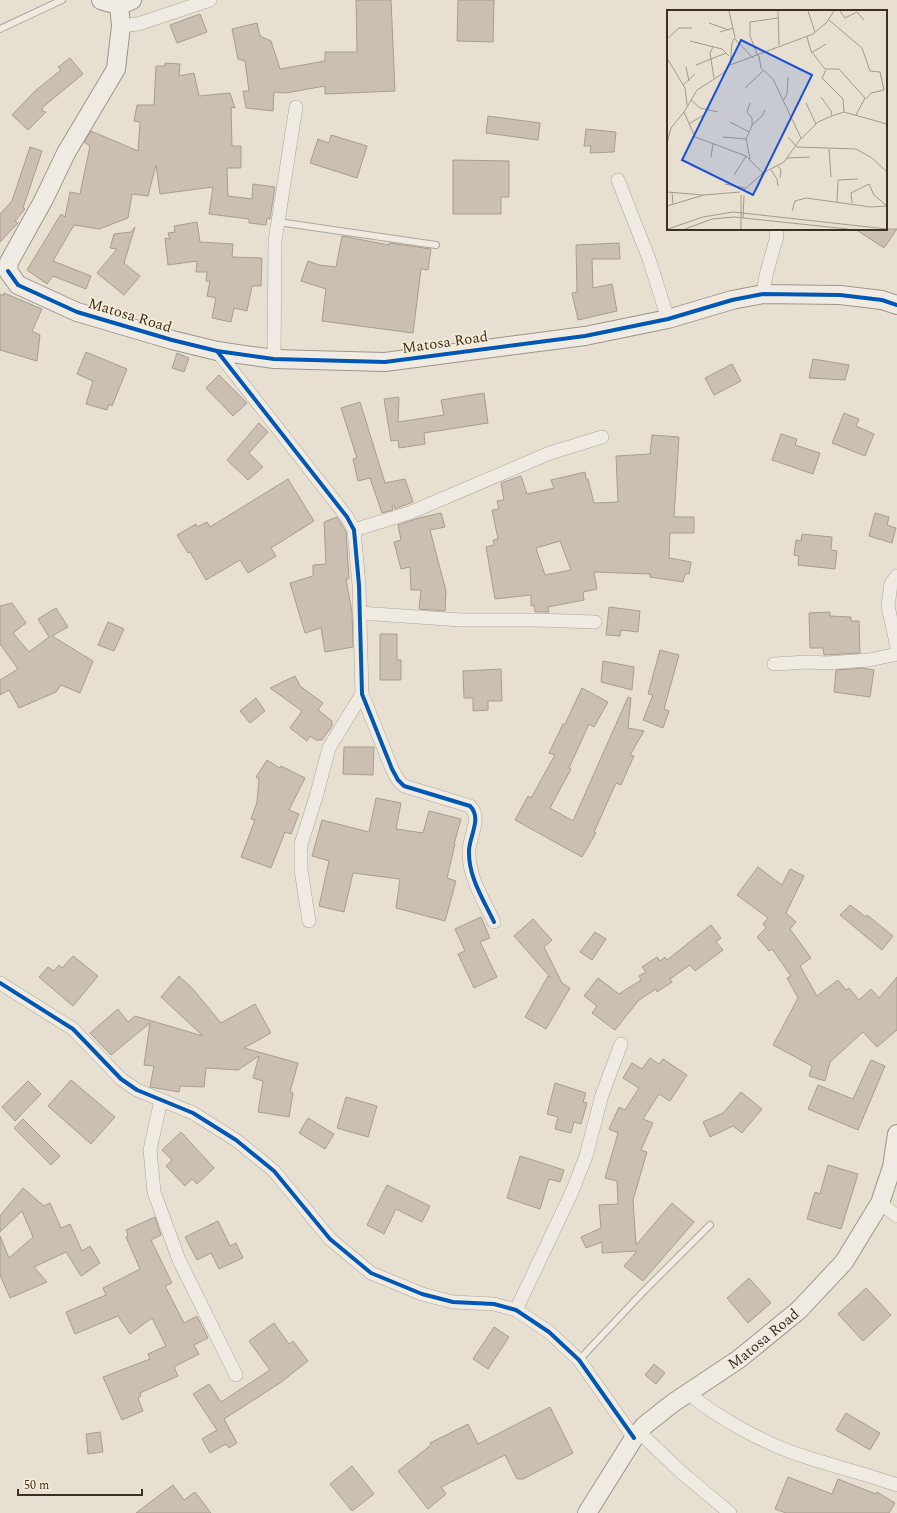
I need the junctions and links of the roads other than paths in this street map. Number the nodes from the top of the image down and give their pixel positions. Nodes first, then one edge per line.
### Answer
1 (62, 0) edge
2 (101, 0) edge
3 (210, 0) edge
4 (126, 2) edge
5 (121, 26) junction
6 (0, 29) edge
7 (296, 107) dead end
8 (618, 180) dead end
9 (278, 222) junction
10 (776, 230) edge
11 (436, 245) dead end
12 (4, 273) edge
13 (763, 294) junction
14 (897, 305) edge
15 (668, 319) junction
16 (217, 351) junction
17 (274, 359) junction
18 (602, 437) dead end
19 (354, 530) junction
20 (897, 576) edge
21 (360, 613) junction
22 (595, 622) dead end
23 (897, 646) edge
24 (897, 654) edge
25 (774, 664) dead end
26 (362, 694) junction
27 (309, 921) dead end
28 (494, 922) dead end
29 (0, 983) edge
30 (621, 1044) dead end
31 (161, 1100) junction
32 (897, 1134) edge
33 (880, 1202) junction
34 (897, 1216) edge
35 (710, 1225) dead end
36 (516, 1310) junction
37 (579, 1360) junction
38 (236, 1375) dead end
39 (688, 1393) junction
40 (637, 1435) junction
41 (897, 1485) edge
42 (587, 1513) edge
43 (730, 1513) edge

1 - 6 lane
2 - 4 street
3 - 5 street
4 - 5 street
5 - 12 street
7 - 9 street
8 - 15 street
9 - 11 lane
9 - 17 street
10 - 13 street
12 - 16 street, Matosa Road
13 - 14 street, Matosa Road
13 - 15 street, Matosa Road
15 - 17 street, Matosa Road
16 - 17 street, Matosa Road
16 - 19 street
18 - 19 street
19 - 21 street
20 - 23 street
21 - 22 street
21 - 26 street
24 - 25 street
26 - 27 street
26 - 28 street
29 - 31 street
30 - 36 street
31 - 36 street
31 - 38 street
32 - 33 street, Matosa Road
33 - 34 street
33 - 39 street, Matosa Road
35 - 37 lane
36 - 37 street
37 - 40 street
39 - 40 street, Matosa Road
39 - 41 street
40 - 42 street, Matosa Road
40 - 43 street

